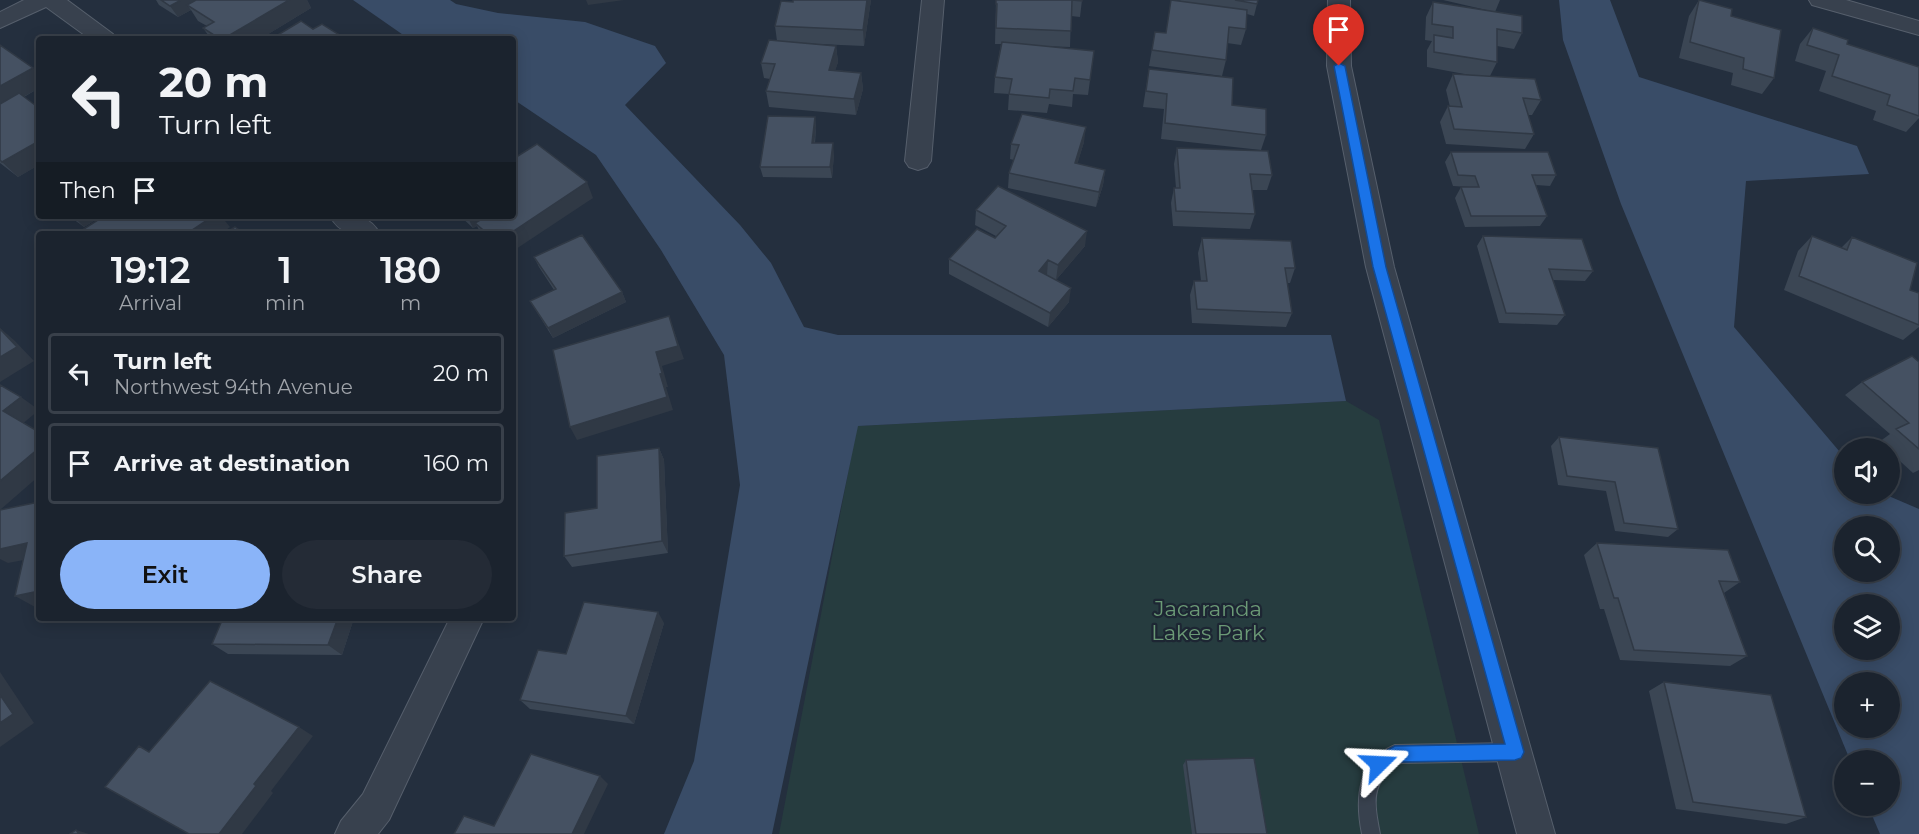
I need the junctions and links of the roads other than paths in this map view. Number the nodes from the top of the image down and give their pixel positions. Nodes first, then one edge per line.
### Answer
1 (42, 0) edge
2 (52, 0) edge
3 (933, 0) edge
4 (1339, 0) edge
5 (1830, 1) edge
6 (0, 21) edge
7 (1919, 28) edge
8 (101, 36) edge
9 (918, 161) dead end
10 (347, 219) edge
11 (363, 231) edge
12 (466, 621) edge
13 (1515, 752) junction
14 (354, 834) edge
15 (1371, 834) edge
16 (1536, 834) edge

1 - 6 street
2 - 8 street
3 - 9 street
4 - 13 street
5 - 7 street
10 - 11 street
12 - 14 street
13 - 15 lane
13 - 16 street

